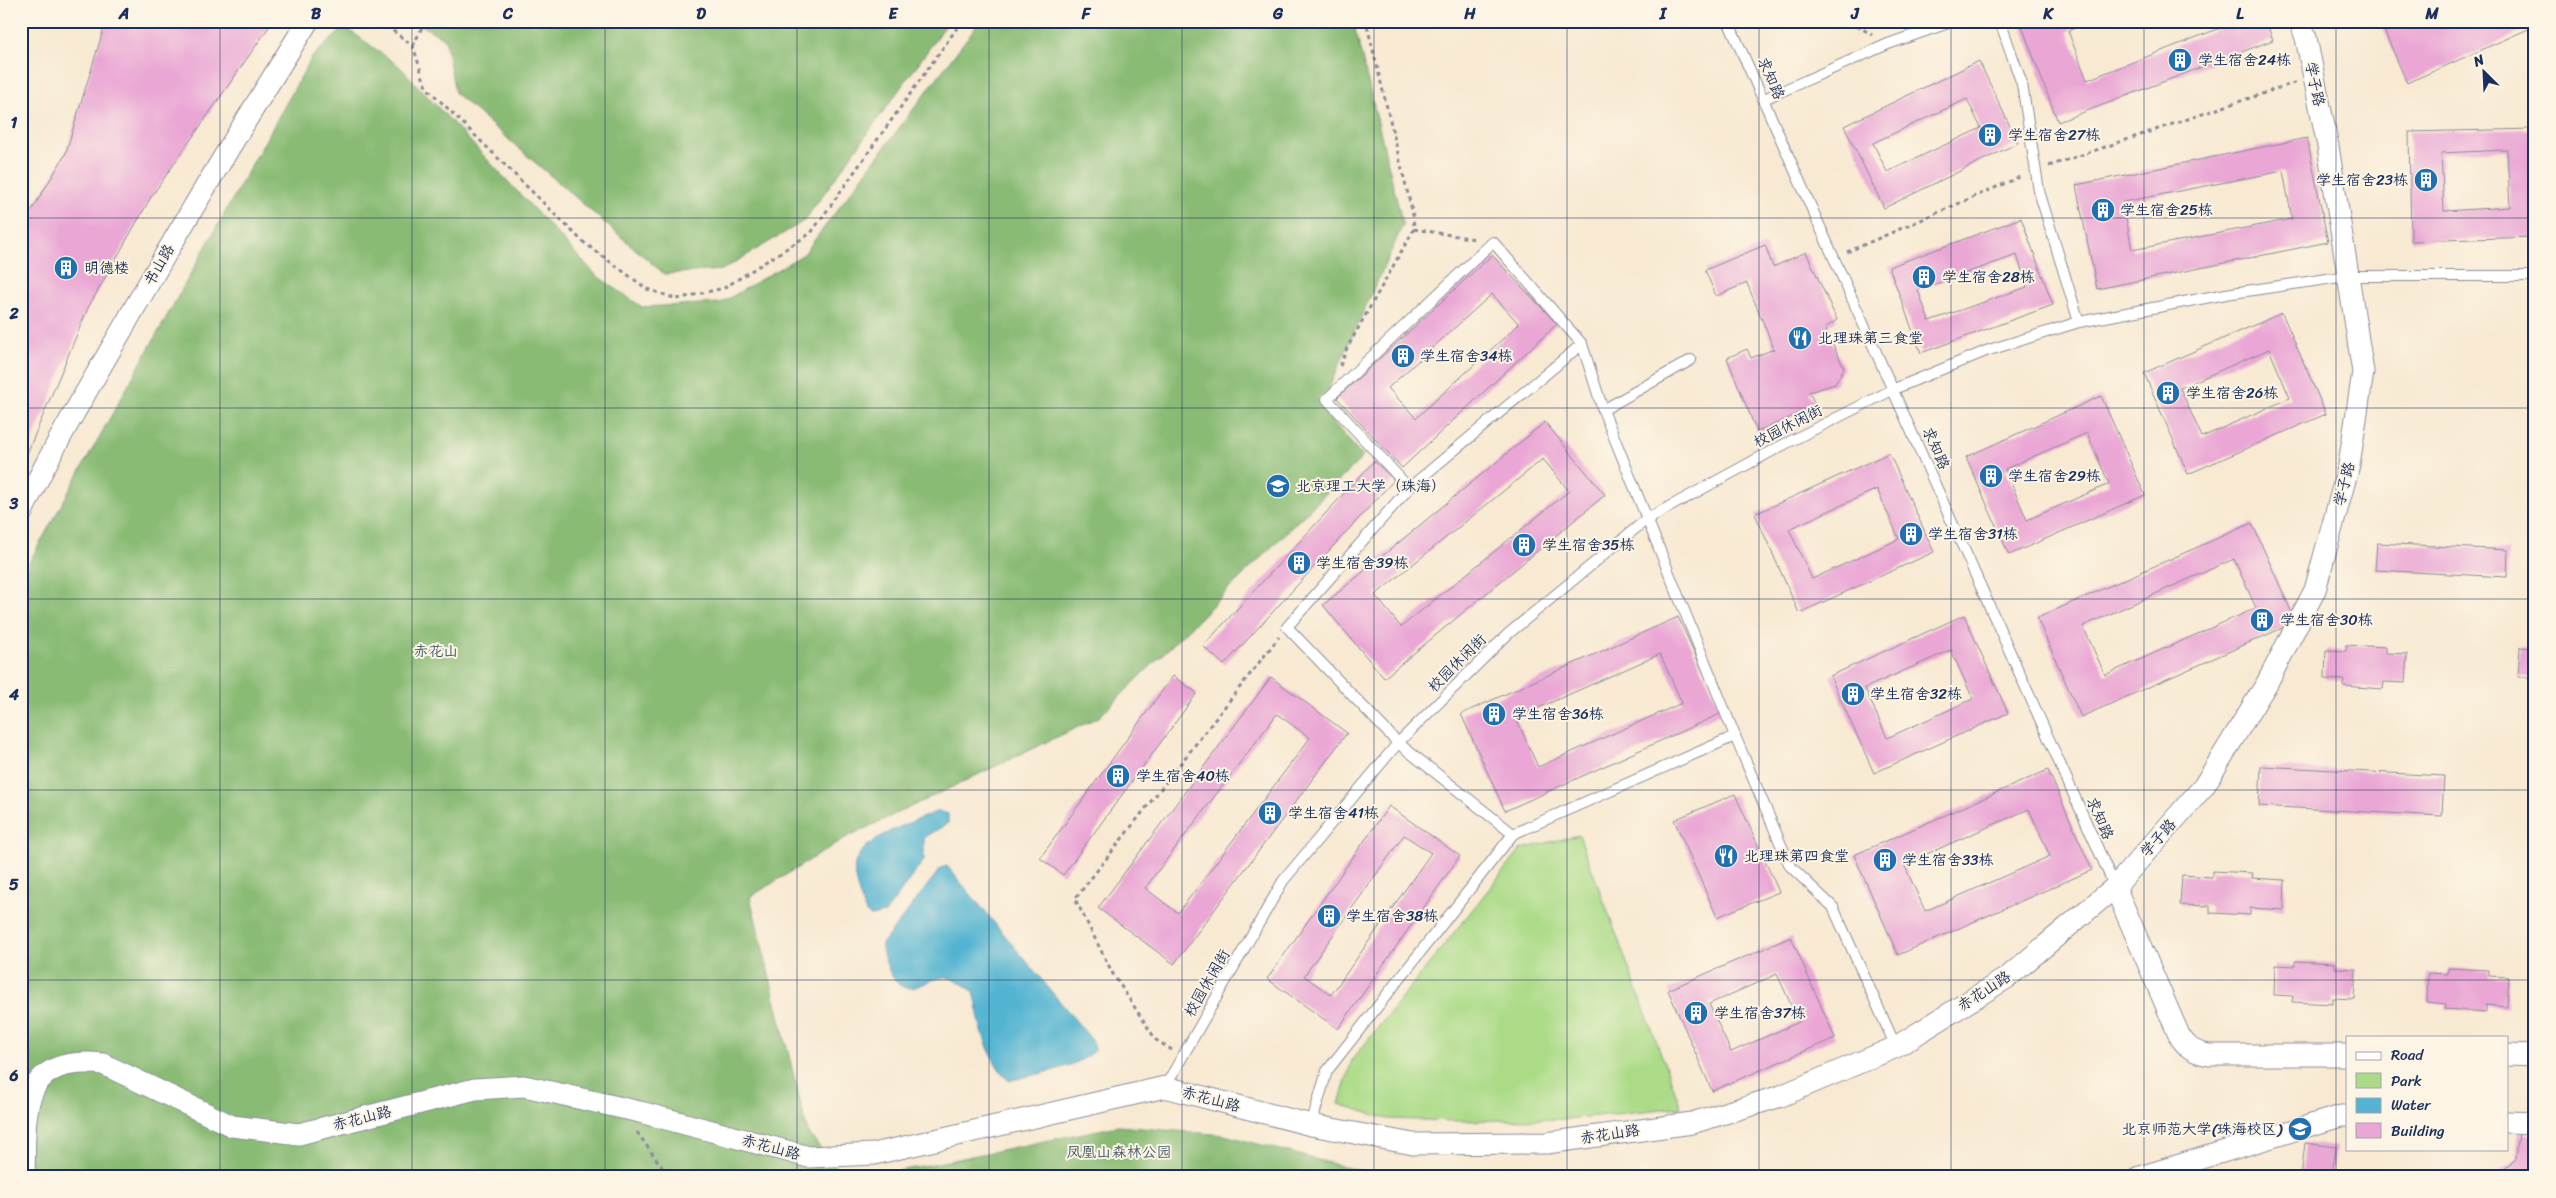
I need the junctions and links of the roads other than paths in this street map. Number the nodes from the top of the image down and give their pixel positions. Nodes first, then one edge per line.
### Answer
1 (308, 21) edge
2 (1728, 21) edge
3 (1954, 21) edge
4 (2000, 21) edge
5 (2300, 21) edge
6 (1764, 100) junction
7 (2347, 276) junction
8 (2535, 276) edge
9 (2079, 322) junction
10 (1582, 344) junction
11 (1691, 360) dead end
12 (1894, 389) junction
13 (1602, 410) junction
14 (1409, 488) junction
15 (21, 514) edge
16 (1647, 519) junction
17 (1735, 736) junction
18 (1398, 743) junction
19 (1513, 834) junction
20 (2115, 887) junction
21 (1896, 1047) junction
22 (2346, 1055) edge
23 (2508, 1056) edge
24 (2535, 1056) edge
25 (1165, 1087) junction
26 (2346, 1116) edge
27 (2508, 1122) edge
28 (2535, 1123) edge
29 (1311, 1125) junction
30 (24, 1177) edge
31 (2140, 1177) edge

1 - 15 street, 书山路
2 - 6 lane, 求知路
3 - 6 lane
4 - 9 lane
5 - 7 street, 学子路
6 - 12 lane, 求知路
7 - 8 lane, 校园休闲街
7 - 9 lane, 校园休闲街
7 - 20 street, 学子路
9 - 12 lane, 校园休闲街
10 - 13 lane
10 - 14 lane
10 - 14 lane
11 - 13 lane
12 - 16 lane, 校园休闲街
12 - 20 lane, 求知路
13 - 16 lane
14 - 18 lane
16 - 17 lane
16 - 18 lane, 校园休闲街
17 - 19 lane
17 - 21 lane
18 - 19 lane
18 - 25 lane, 校园休闲街
19 - 29 lane
20 - 21 street, 赤花山路
20 - 22 street
21 - 29 street, 赤花山路
23 - 24 street
25 - 29 street, 赤花山路
25 - 30 street, 赤花山路
26 - 31 street
27 - 28 street

